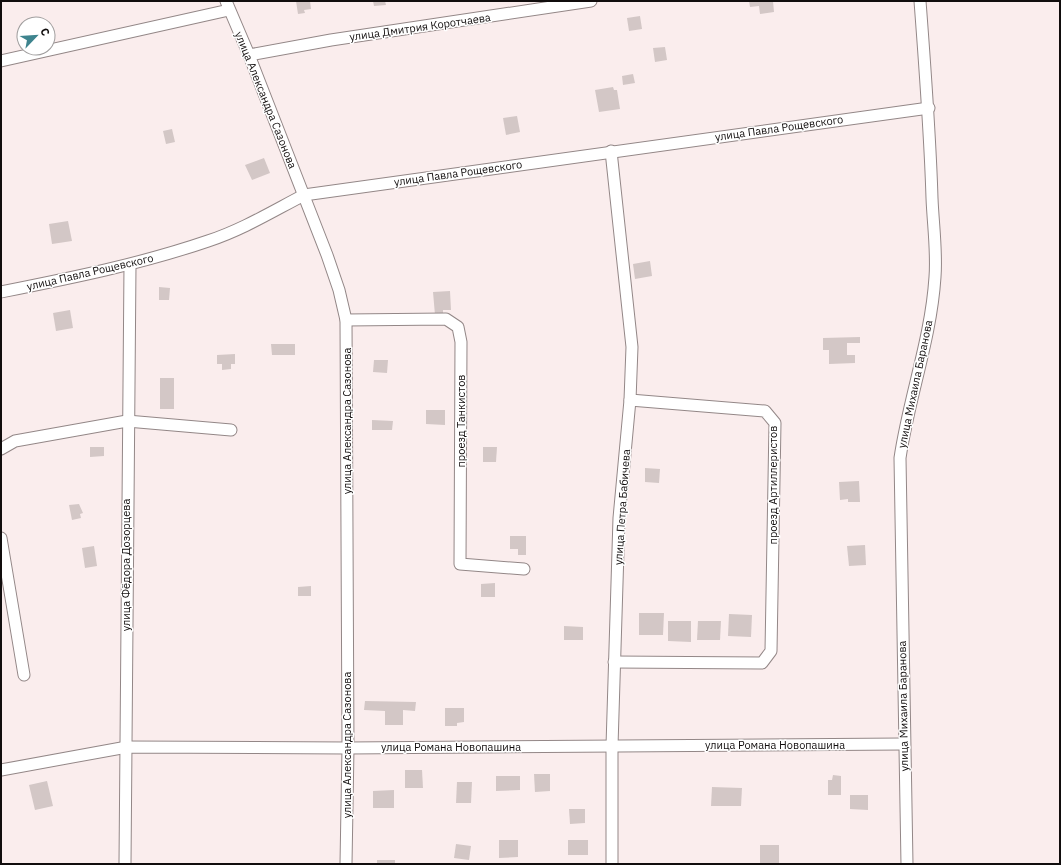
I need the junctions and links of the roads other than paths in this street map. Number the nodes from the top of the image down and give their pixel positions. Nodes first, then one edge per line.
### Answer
1 (591, 1) edge
2 (920, 1) edge
3 (228, 6) edge
4 (249, 55) junction
5 (1, 61) edge
6 (929, 108) junction
7 (611, 151) junction
8 (304, 194) junction
9 (130, 265) junction
10 (1, 292) edge
11 (346, 320) junction
12 (630, 400) junction
13 (128, 421) junction
14 (231, 430) dead end
15 (1, 449) edge
16 (1, 538) edge
17 (524, 569) dead end
18 (614, 662) junction
19 (24, 675) dead end
20 (903, 744) junction
21 (612, 746) junction
22 (127, 747) junction
23 (348, 748) junction
24 (1, 770) edge
25 (125, 864) edge
26 (346, 864) edge
27 (612, 864) edge
28 (907, 864) edge

1 - 4 street, улица Дмитрия Коротчаева
2 - 6 street, улица Михаила Баранова
3 - 4 street, улица Александра Сазонова
3 - 5 street
4 - 8 street, улица Александра Сазонова
6 - 7 street, улица Павла Рощевского
6 - 20 street, улица Михаила Баранова
7 - 8 street, улица Павла Рощевского
7 - 12 street, улица Петра Бабичева
8 - 9 street, улица Павла Рощевского
8 - 11 street, улица Александра Сазонова
9 - 10 street, улица Павла Рощевского
9 - 13 street, улица Фёдора Дозорцева
11 - 17 street, проезд Танкистов
11 - 23 street, улица Александра Сазонова
12 - 18 street, улица Петра Бабичева
12 - 18 street, проезд Артиллеристов
13 - 14 street
13 - 15 street
13 - 22 street, улица Фёдора Дозорцева
16 - 19 street
18 - 21 street, улица Петра Бабичева
20 - 21 street, улица Романа Новопашина
20 - 28 street, улица Михаила Баранова
21 - 23 street, улица Романа Новопашина
21 - 27 street, улица Петра Бабичева
22 - 23 street, улица Романа Новопашина
22 - 24 street, улица Романа Новопашина
22 - 25 street, улица Фёдора Дозорцева
23 - 26 street, улица Александра Сазонова

